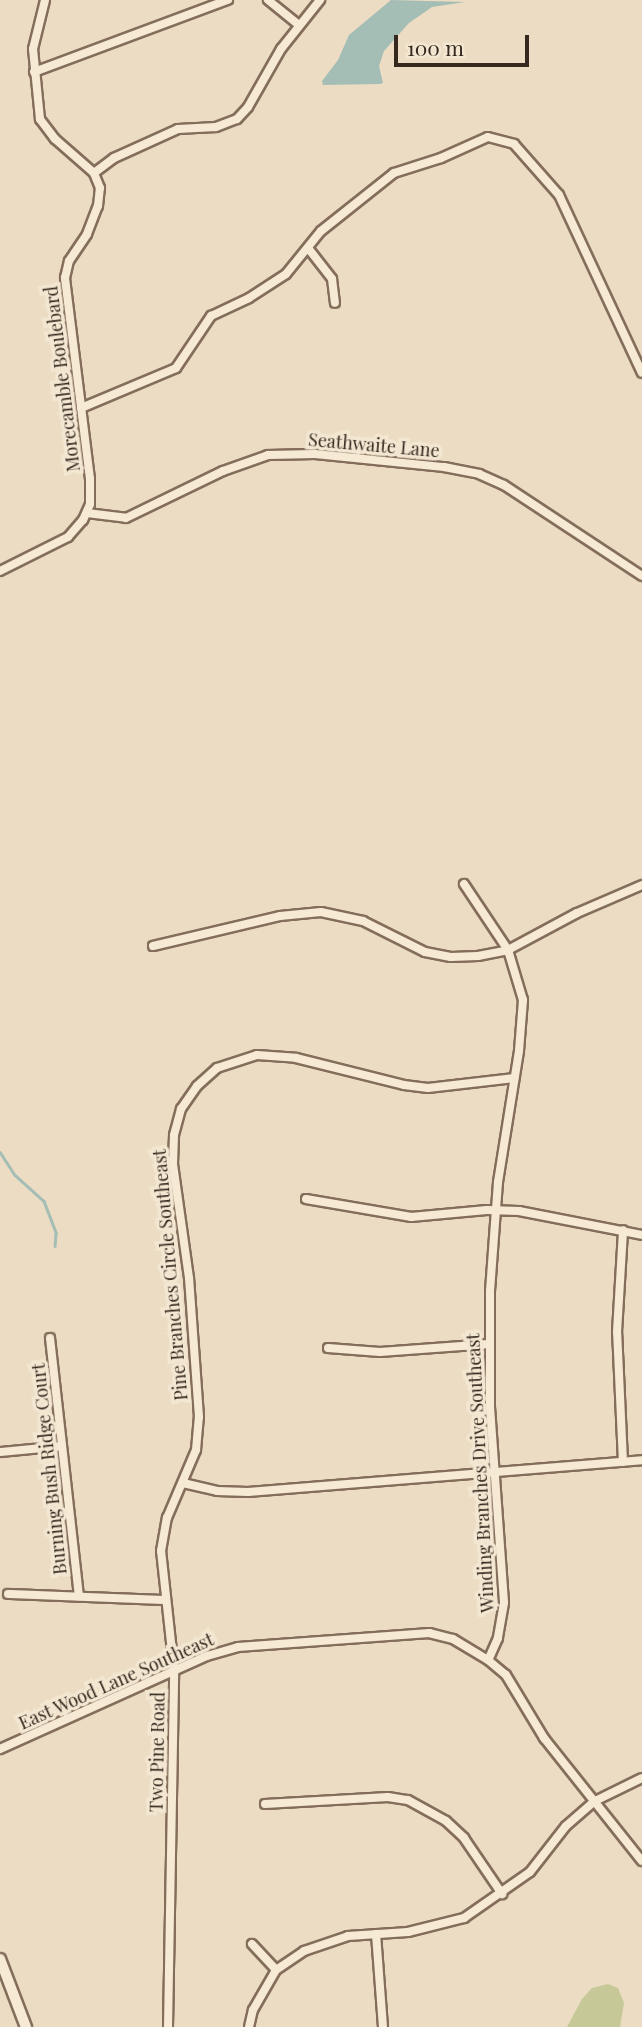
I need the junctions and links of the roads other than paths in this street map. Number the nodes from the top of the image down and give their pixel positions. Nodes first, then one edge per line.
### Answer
1 (45, 0) edge
2 (228, 0) edge
3 (268, 0) edge
4 (320, 0) edge
5 (299, 26) junction
6 (34, 72) junction
7 (94, 173) junction
8 (308, 248) junction
9 (335, 303) dead end
10 (642, 373) edge
11 (81, 408) junction
12 (87, 513) junction
13 (0, 571) edge
14 (642, 576) edge
15 (464, 884) dead end
16 (642, 885) edge
17 (153, 947) dead end
18 (508, 950) junction
19 (514, 1078) junction
20 (306, 1199) dead end
21 (495, 1210) junction
22 (623, 1230) junction
23 (642, 1235) edge
24 (50, 1338) dead end
25 (489, 1344) junction
26 (328, 1348) dead end
27 (62, 1446) junction
28 (0, 1452) edge
29 (642, 1460) edge
30 (623, 1462) junction
31 (494, 1472) junction
32 (183, 1483) junction
33 (8, 1594) dead end
34 (79, 1596) junction
35 (166, 1600) junction
36 (488, 1660) junction
37 (174, 1670) junction
38 (0, 1749) edge
39 (642, 1778) edge
40 (595, 1801) junction
41 (264, 1804) dead end
42 (642, 1861) edge
43 (502, 1894) junction
44 (376, 1934) junction
45 (251, 1944) dead end
46 (0, 1959) edge
47 (276, 1970) junction
48 (26, 2027) edge
49 (168, 2027) edge
50 (249, 2027) edge
51 (383, 2027) edge

1 - 6 street
2 - 6 street
3 - 5 street
4 - 5 street
5 - 7 street
6 - 7 street
7 - 11 street, Morecamble Boulebard
8 - 9 street
8 - 10 street
8 - 11 street
11 - 12 street, Morecamble Boulebard
12 - 13 street
12 - 14 street, Seathwaite Lane
15 - 18 street, Winding Branches Drive Southeast
16 - 18 street
17 - 18 street
18 - 19 street, Winding Branches Drive Southeast
19 - 21 street, Winding Branches Drive Southeast
19 - 32 street, Pine Branches Circle Southeast
20 - 21 street
21 - 22 street
21 - 25 street, Winding Branches Drive Southeast
22 - 23 street
22 - 30 street
24 - 27 street, Burning Bush Ridge Court
25 - 26 street
25 - 31 street, Winding Branches Drive Southeast
27 - 28 street
27 - 34 street, Burning Bush Ridge Court
29 - 30 street
30 - 31 street
31 - 32 street
31 - 36 street, Winding Branches Drive Southeast
32 - 35 street, Two Pine Road
33 - 34 street
34 - 35 street
35 - 37 street, Two Pine Road
36 - 37 street, East Wood Lane Southeast
36 - 40 street, East Wood Lane Southeast
37 - 38 street, East Wood Lane Southeast
37 - 49 street, Two Pine Road
39 - 40 street
40 - 42 street, East Wood Lane Southeast
40 - 43 street
41 - 43 street
43 - 44 street
44 - 47 street
44 - 51 street
45 - 47 street
46 - 48 street
47 - 50 street

